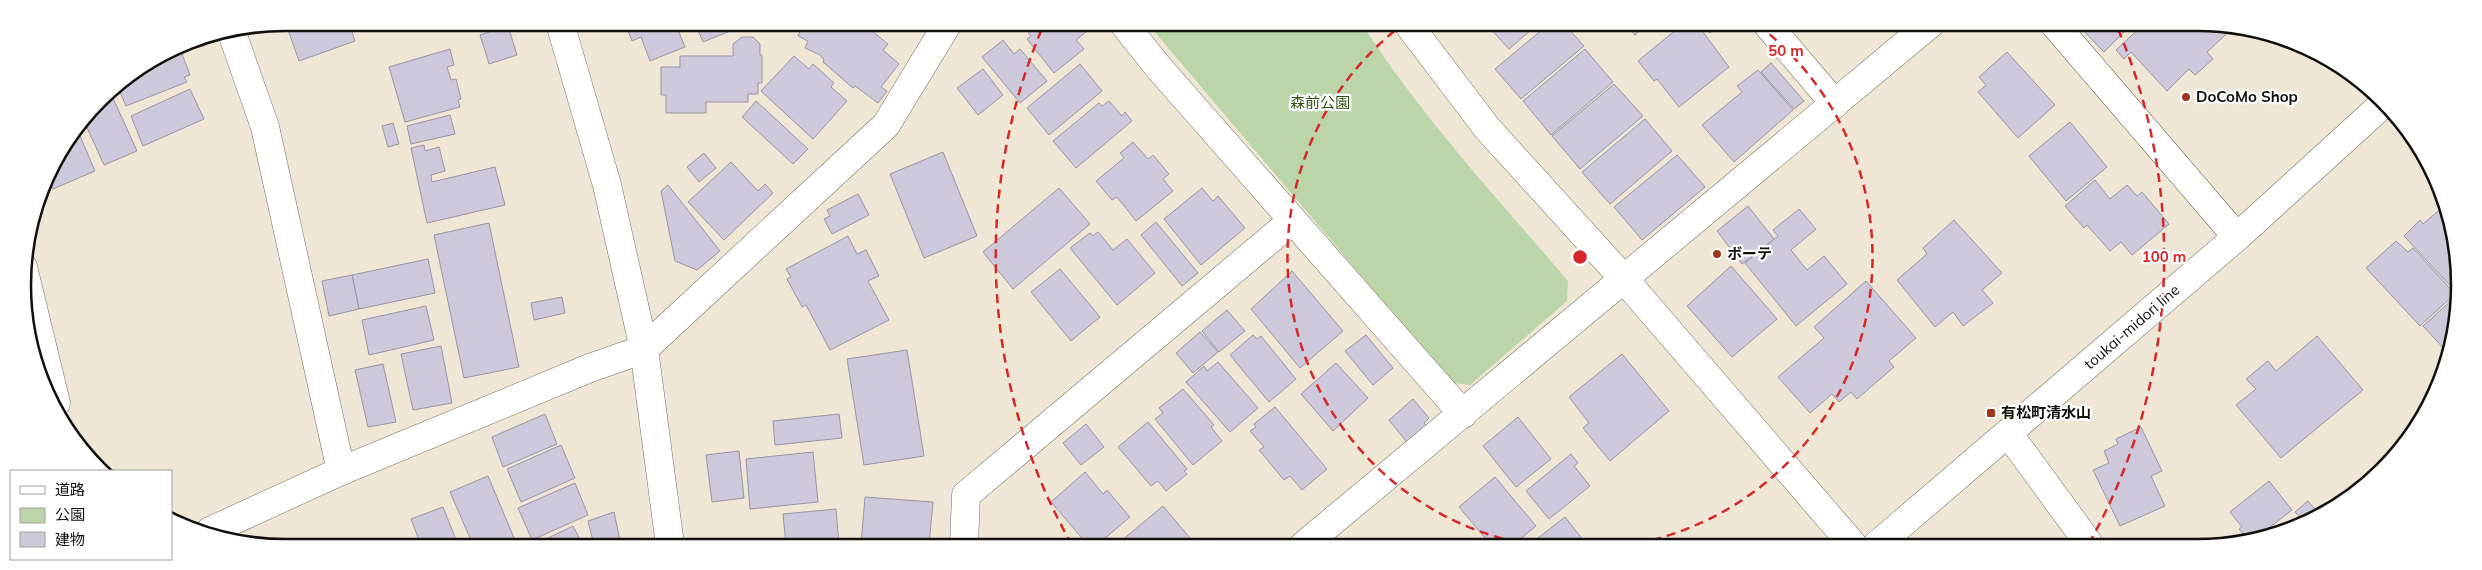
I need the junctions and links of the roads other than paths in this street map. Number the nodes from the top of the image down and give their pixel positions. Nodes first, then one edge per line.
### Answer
1 (562, 31) edge
2 (943, 31) edge
3 (1129, 31) edge
4 (1413, 31) edge
5 (1772, 31) edge
6 (1922, 31) edge
7 (2060, 31) edge
8 (233, 36) edge
9 (1835, 104) junction
10 (2378, 108) edge
11 (1292, 221) junction
12 (2237, 237) junction
13 (1624, 279) junction
14 (32, 305) edge
15 (644, 350) junction
16 (51, 381) edge
17 (1463, 414) junction
18 (2008, 433) junction
19 (341, 471) junction
20 (215, 529) edge
21 (669, 539) edge
22 (964, 539) edge
23 (1311, 539) edge
24 (1848, 539) edge
25 (1884, 539) edge
26 (2086, 539) edge

1 - 15 street
2 - 15 street
3 - 11 street
4 - 13 street
5 - 9 street
6 - 9 street
7 - 12 street
8 - 19 street
9 - 13 street
10 - 12 street, toukai-midori line
11 - 17 street
11 - 22 street
12 - 18 street, toukai-midori line
13 - 17 street
13 - 24 street
14 - 16 street
15 - 19 street
15 - 21 street
17 - 23 street
18 - 25 street, toukai-midori line
18 - 26 street
19 - 20 street

